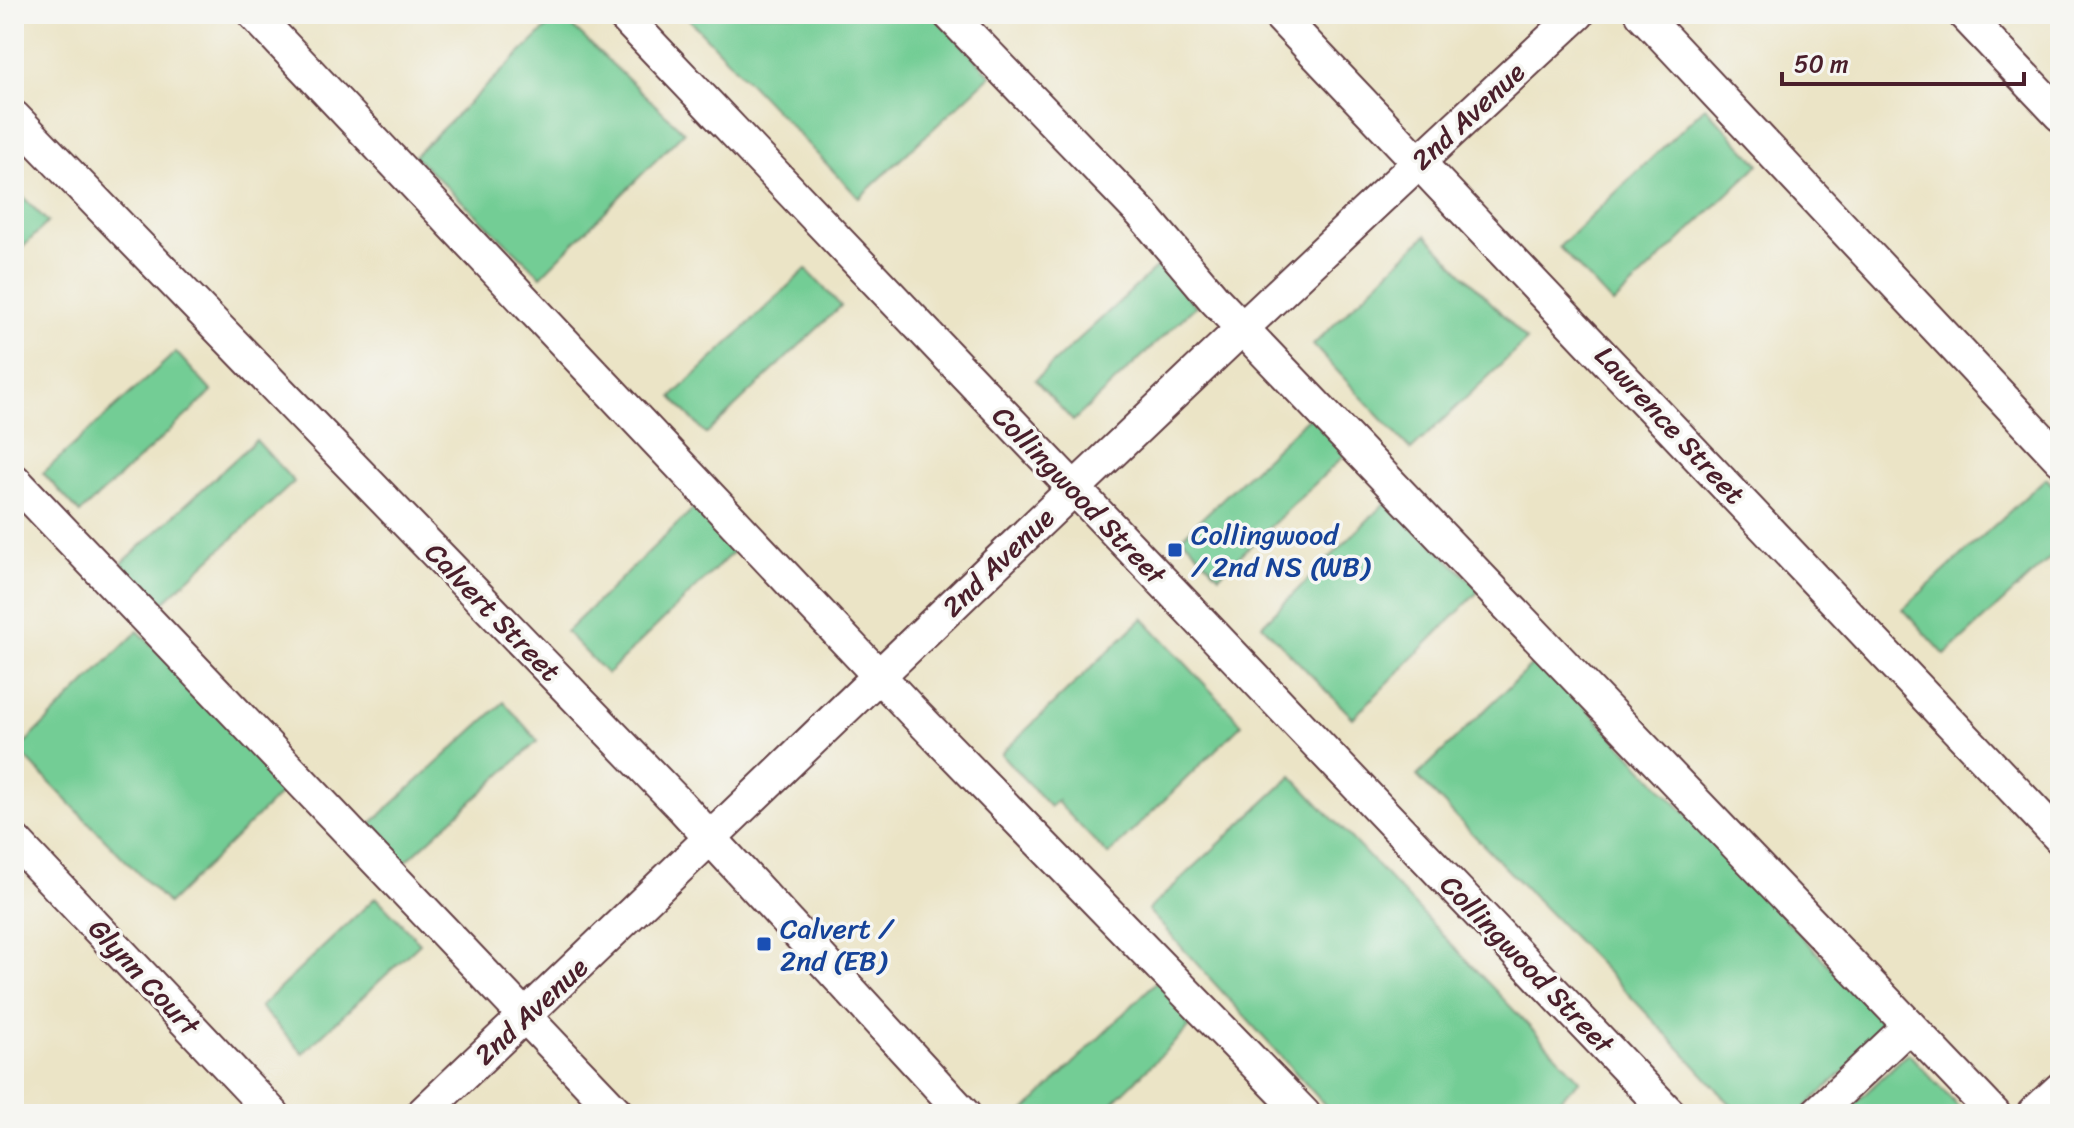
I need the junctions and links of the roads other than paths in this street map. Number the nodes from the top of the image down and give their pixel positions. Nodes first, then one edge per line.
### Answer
1 (254, 14) edge
2 (622, 14) edge
3 (949, 14) edge
4 (1278, 14) edge
5 (1578, 14) edge
6 (1642, 14) edge
7 (1964, 14) edge
8 (2060, 115) edge
9 (14, 117) edge
10 (1419, 160) junction
11 (1243, 328) junction
12 (2060, 459) edge
13 (14, 480) edge
14 (1073, 489) junction
15 (880, 676) junction
16 (2060, 838) edge
17 (713, 839) junction
18 (14, 840) edge
19 (526, 1015) junction
20 (1909, 1026) junction
21 (2060, 1089) edge
22 (273, 1114) edge
23 (422, 1114) edge
24 (618, 1114) edge
25 (964, 1114) edge
26 (1304, 1114) edge
27 (1670, 1114) edge
28 (1816, 1114) edge
29 (1994, 1114) edge
30 (2033, 1114) edge

1 - 15 street
2 - 14 street, Collingwood Street
3 - 11 street
4 - 10 street, Lawrence Street
5 - 10 street, 2nd Avenue
6 - 12 street
7 - 8 street
9 - 17 street, Calvert Street
10 - 11 street, 2nd Avenue
10 - 16 street, Lawrence Street
11 - 14 street, 2nd Avenue
11 - 20 street
13 - 19 street
14 - 15 street, 2nd Avenue
14 - 27 street, Collingwood Street
15 - 17 street, 2nd Avenue
15 - 26 street
17 - 19 street, 2nd Avenue
17 - 25 street, Calvert Street
18 - 22 street, Glynn Court
19 - 23 street, 2nd Avenue
19 - 24 street
20 - 28 street
20 - 29 street
21 - 30 street

